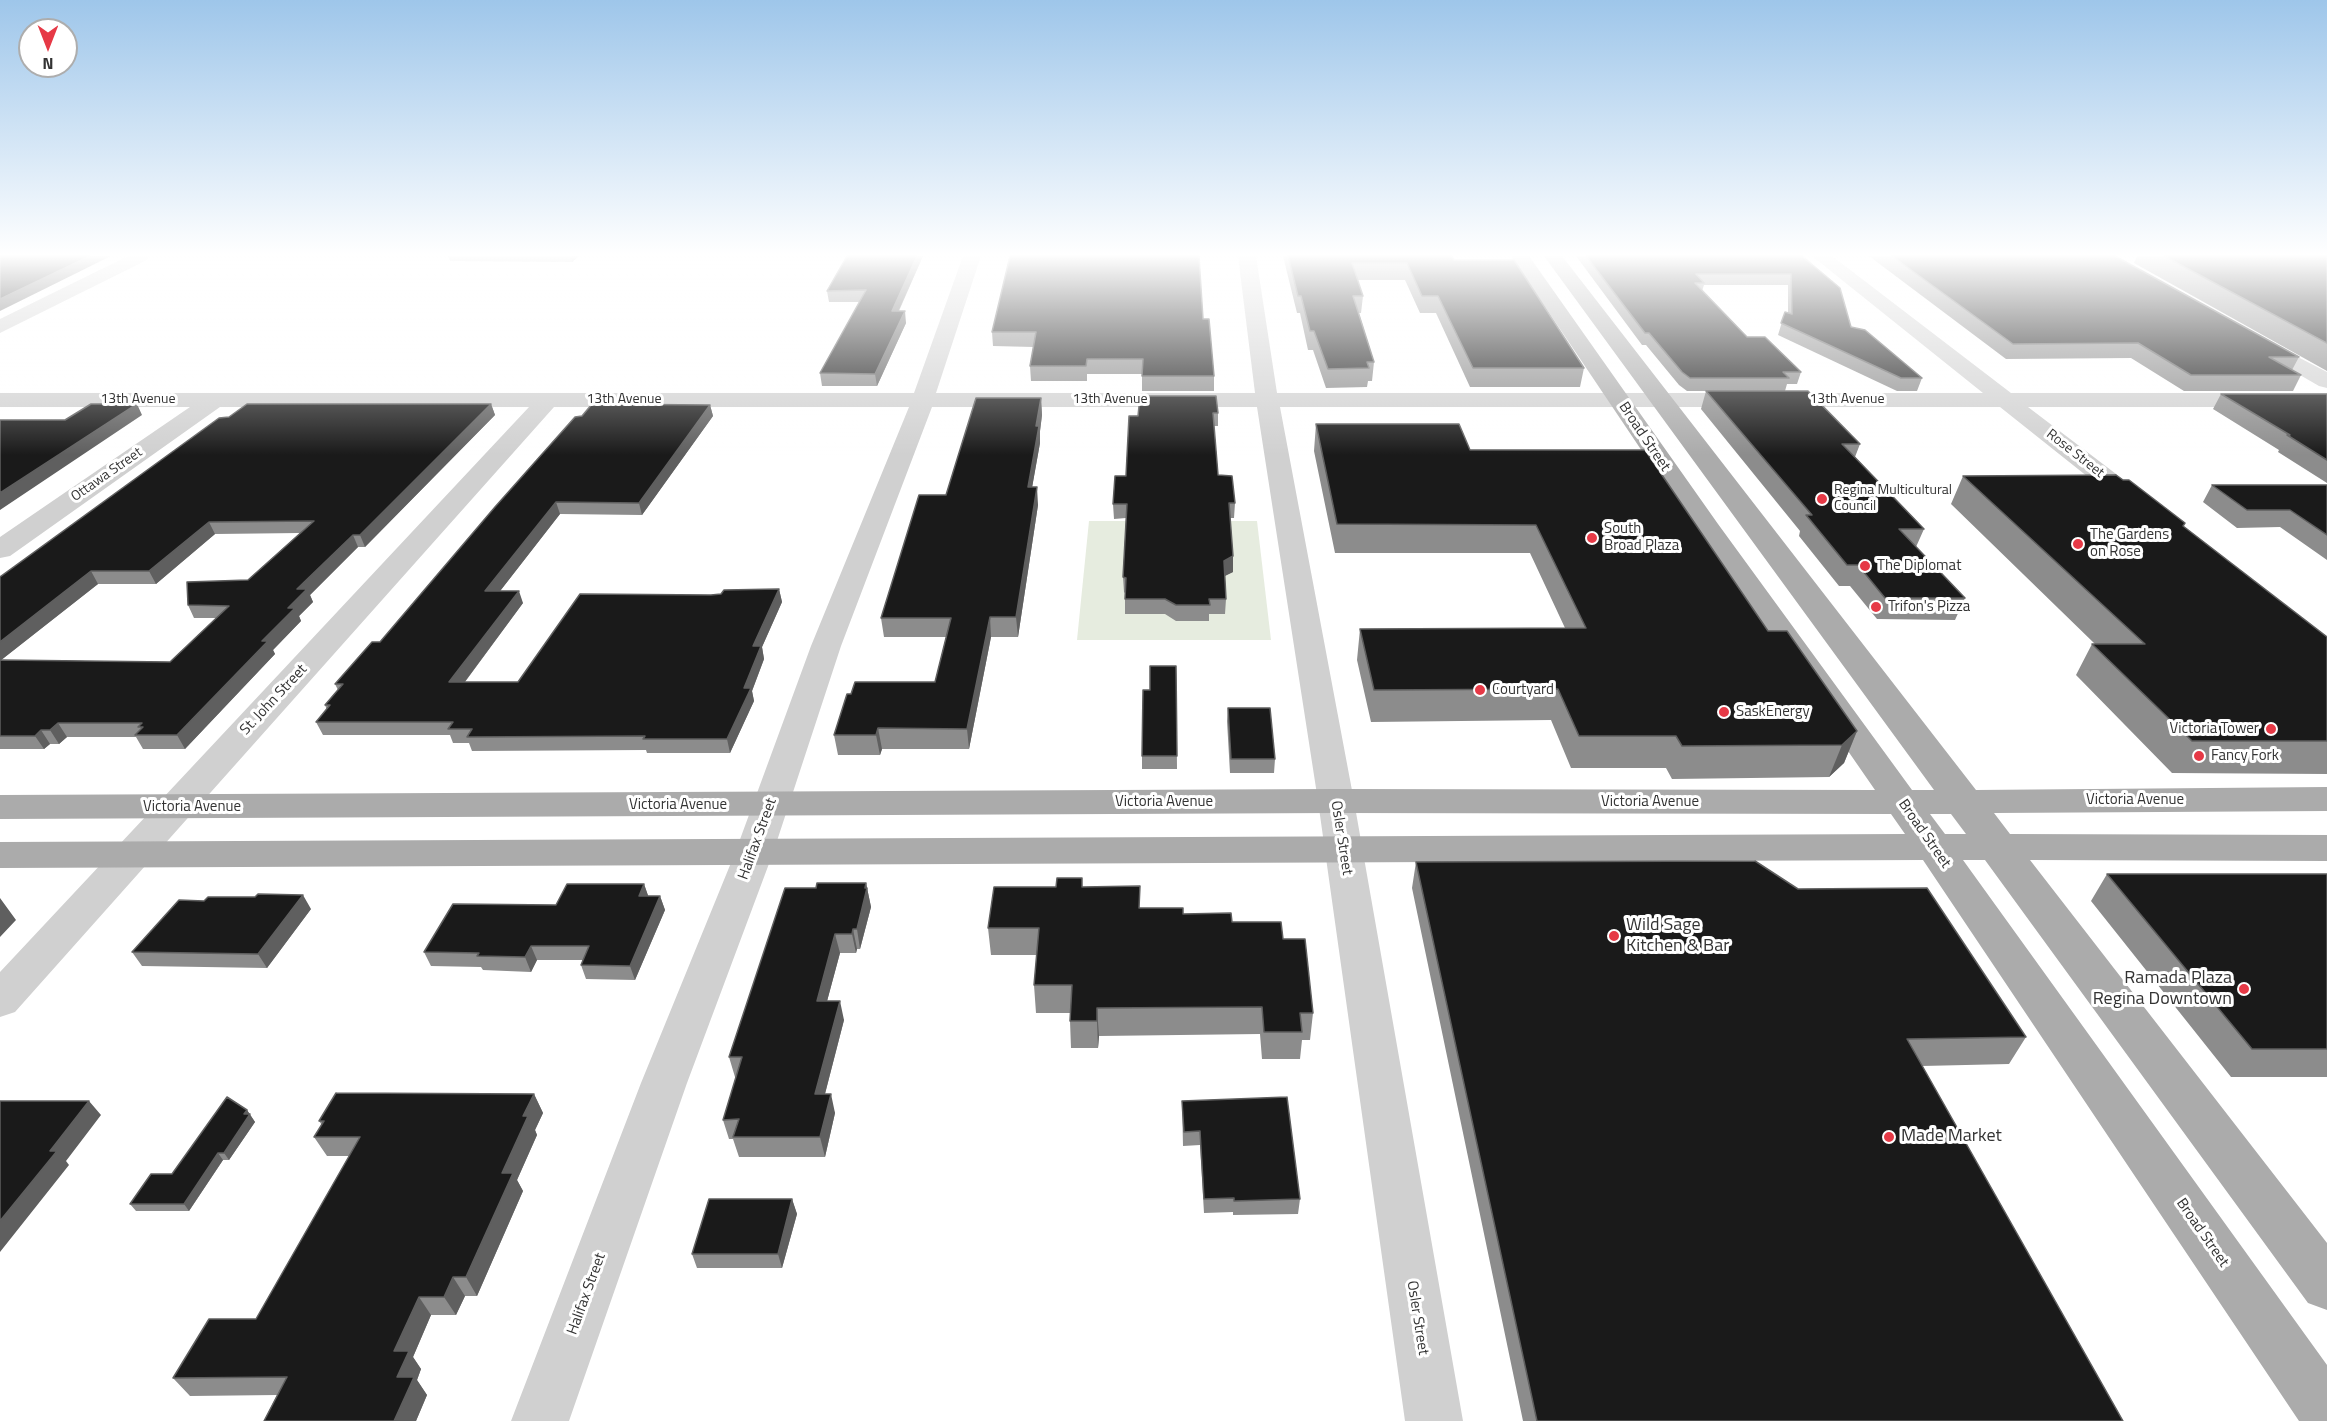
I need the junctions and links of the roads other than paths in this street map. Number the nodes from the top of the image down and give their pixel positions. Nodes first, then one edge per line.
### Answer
1 (949, 322) edge
2 (1256, 322) edge
3 (1565, 322) edge
4 (1603, 322) edge
5 (1906, 322) edge
6 (2236, 330) edge
7 (2327, 381) edge
8 (0, 400) edge
9 (215, 400) junction
10 (548, 400) junction
11 (923, 400) junction
12 (1267, 400) junction
13 (1618, 400) junction
14 (1661, 400) junction
15 (2005, 400) junction
16 (2327, 400) edge
17 (2154, 517) edge
18 (0, 550) edge
19 (2327, 799) edge
20 (1336, 801) junction
21 (1963, 801) junction
22 (1901, 802) junction
23 (771, 805) junction
24 (0, 807) edge
25 (176, 807) junction
26 (1934, 847) junction
27 (1997, 847) junction
28 (2327, 848) edge
29 (1343, 849) junction
30 (754, 853) junction
31 (0, 855) edge
32 (132, 855) junction
33 (0, 1000) edge
34 (2327, 1285) edge
35 (2327, 1413) edge
36 (540, 1421) edge
37 (1434, 1421) edge

1 - 11 street, Halifax Street
2 - 12 street, Osler Street
3 - 13 main road, Broad Street
4 - 14 main road
5 - 15 street, Rose Street
6 - 7 street
8 - 9 street, 13th Avenue
9 - 10 street, 13th Avenue
9 - 18 street, Ottawa Street
10 - 11 street, 13th Avenue
10 - 25 street, St. John Street
11 - 12 street, 13th Avenue
11 - 23 street, Halifax Street
12 - 13 street, 13th Avenue
12 - 20 street, Osler Street
13 - 14 street, 13th Avenue
13 - 22 main road, Broad Street
14 - 15 street, 13th Avenue
14 - 21 main road
15 - 16 street, 13th Avenue
15 - 17 street, Rose Street
19 - 21 main road, Victoria Avenue
20 - 22 main road, Victoria Avenue
20 - 23 main road, Victoria Avenue
20 - 29 street, Osler Street
21 - 22 main road, Victoria Avenue
21 - 27 main road
22 - 26 main road, Broad Street
23 - 25 main road, Victoria Avenue
23 - 30 street, Halifax Street
24 - 25 main road, Victoria Avenue
25 - 32 street, St. John Street
26 - 27 main road
26 - 29 main road
26 - 35 main road, Broad Street
27 - 28 main road
27 - 34 main road
29 - 30 main road
29 - 37 street, Osler Street
30 - 32 main road
30 - 36 street, Halifax Street
31 - 32 main road
32 - 33 street, St. John Street

